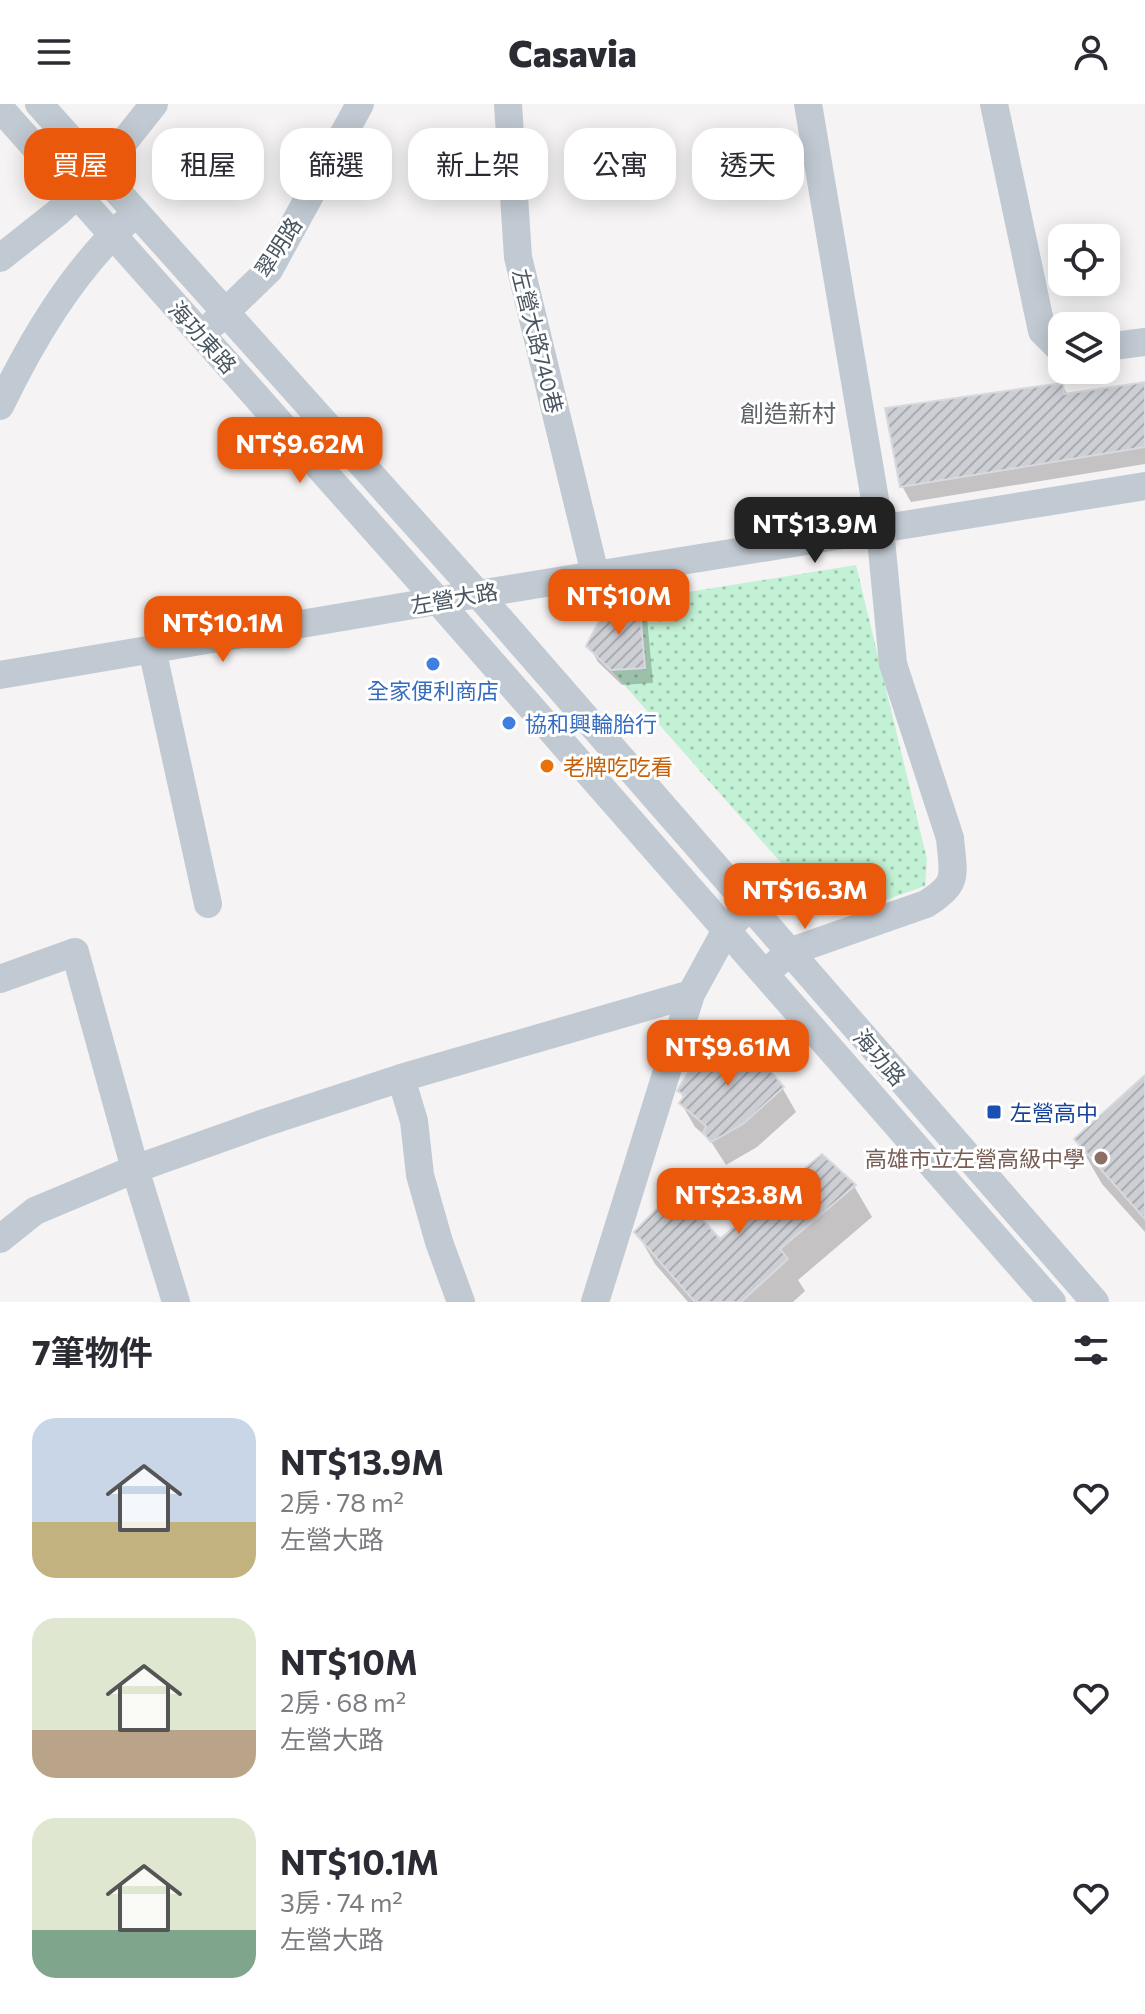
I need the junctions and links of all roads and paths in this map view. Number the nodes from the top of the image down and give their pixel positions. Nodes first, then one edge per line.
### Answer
1 (39, 104) edge
2 (154, 104) edge
3 (360, 104) edge
4 (508, 104) edge
5 (808, 104) edge
6 (994, 104) edge
7 (0, 108) edge
8 (61, 128) edge
9 (135, 128) edge
10 (24, 135) edge
11 (71, 200) edge
12 (82, 200) edge
13 (125, 200) edge
14 (136, 213) junction
15 (113, 235) junction
16 (0, 258) edge
17 (226, 312) junction
18 (202, 335) junction
19 (1048, 337) edge
20 (1145, 342) edge
21 (1120, 345) edge
22 (0, 406) edge
23 (1145, 486) edge
24 (880, 529) junction
25 (595, 574) junction
26 (478, 594) junction
27 (438, 601) junction
28 (152, 649) junction
29 (0, 675) edge
30 (208, 904) dead end
31 (750, 906) junction
32 (726, 930) junction
33 (789, 952) junction
34 (764, 974) junction
35 (0, 979) edge
36 (691, 994) junction
37 (401, 1078) junction
38 (135, 1169) junction
39 (0, 1239) edge
40 (1071, 1275) junction
41 (1048, 1301) edge
42 (176, 1302) edge
43 (461, 1302) edge
44 (595, 1302) edge
45 (1095, 1302) edge

1 - 8 street, 海功東路
2 - 9 street
3 - 17 street, 翠明路
4 - 25 street, 左營大路740巷
5 - 24 street
6 - 19 street
7 - 10 street, 海功東路
11 - 16 street
12 - 15 street, 海功東路
13 - 14 street, 海功東路
14 - 15 street
14 - 17 street, 海功東路
15 - 18 street, 海功東路
15 - 22 street
17 - 18 street, 翠明路
17 - 26 street, 海功東路
18 - 27 street, 海功東路
20 - 21 street
23 - 24 street, 左營大路
24 - 25 street, 左營大路
24 - 33 street
25 - 26 street, 左營大路
26 - 27 street, 左營大路
26 - 31 street, 海功路
27 - 28 street, 左營大路
27 - 32 street, 海功路
28 - 29 street, 左營大路
28 - 30 street
31 - 32 street
31 - 33 street, 海功路
32 - 34 street, 海功路
32 - 36 street
33 - 34 street
33 - 40 street, 海功路
34 - 41 street, 海功路
35 - 38 street
36 - 37 street
36 - 44 street
37 - 38 street
37 - 43 street
38 - 39 street
38 - 42 street
40 - 41 street
40 - 45 street, 海功路

